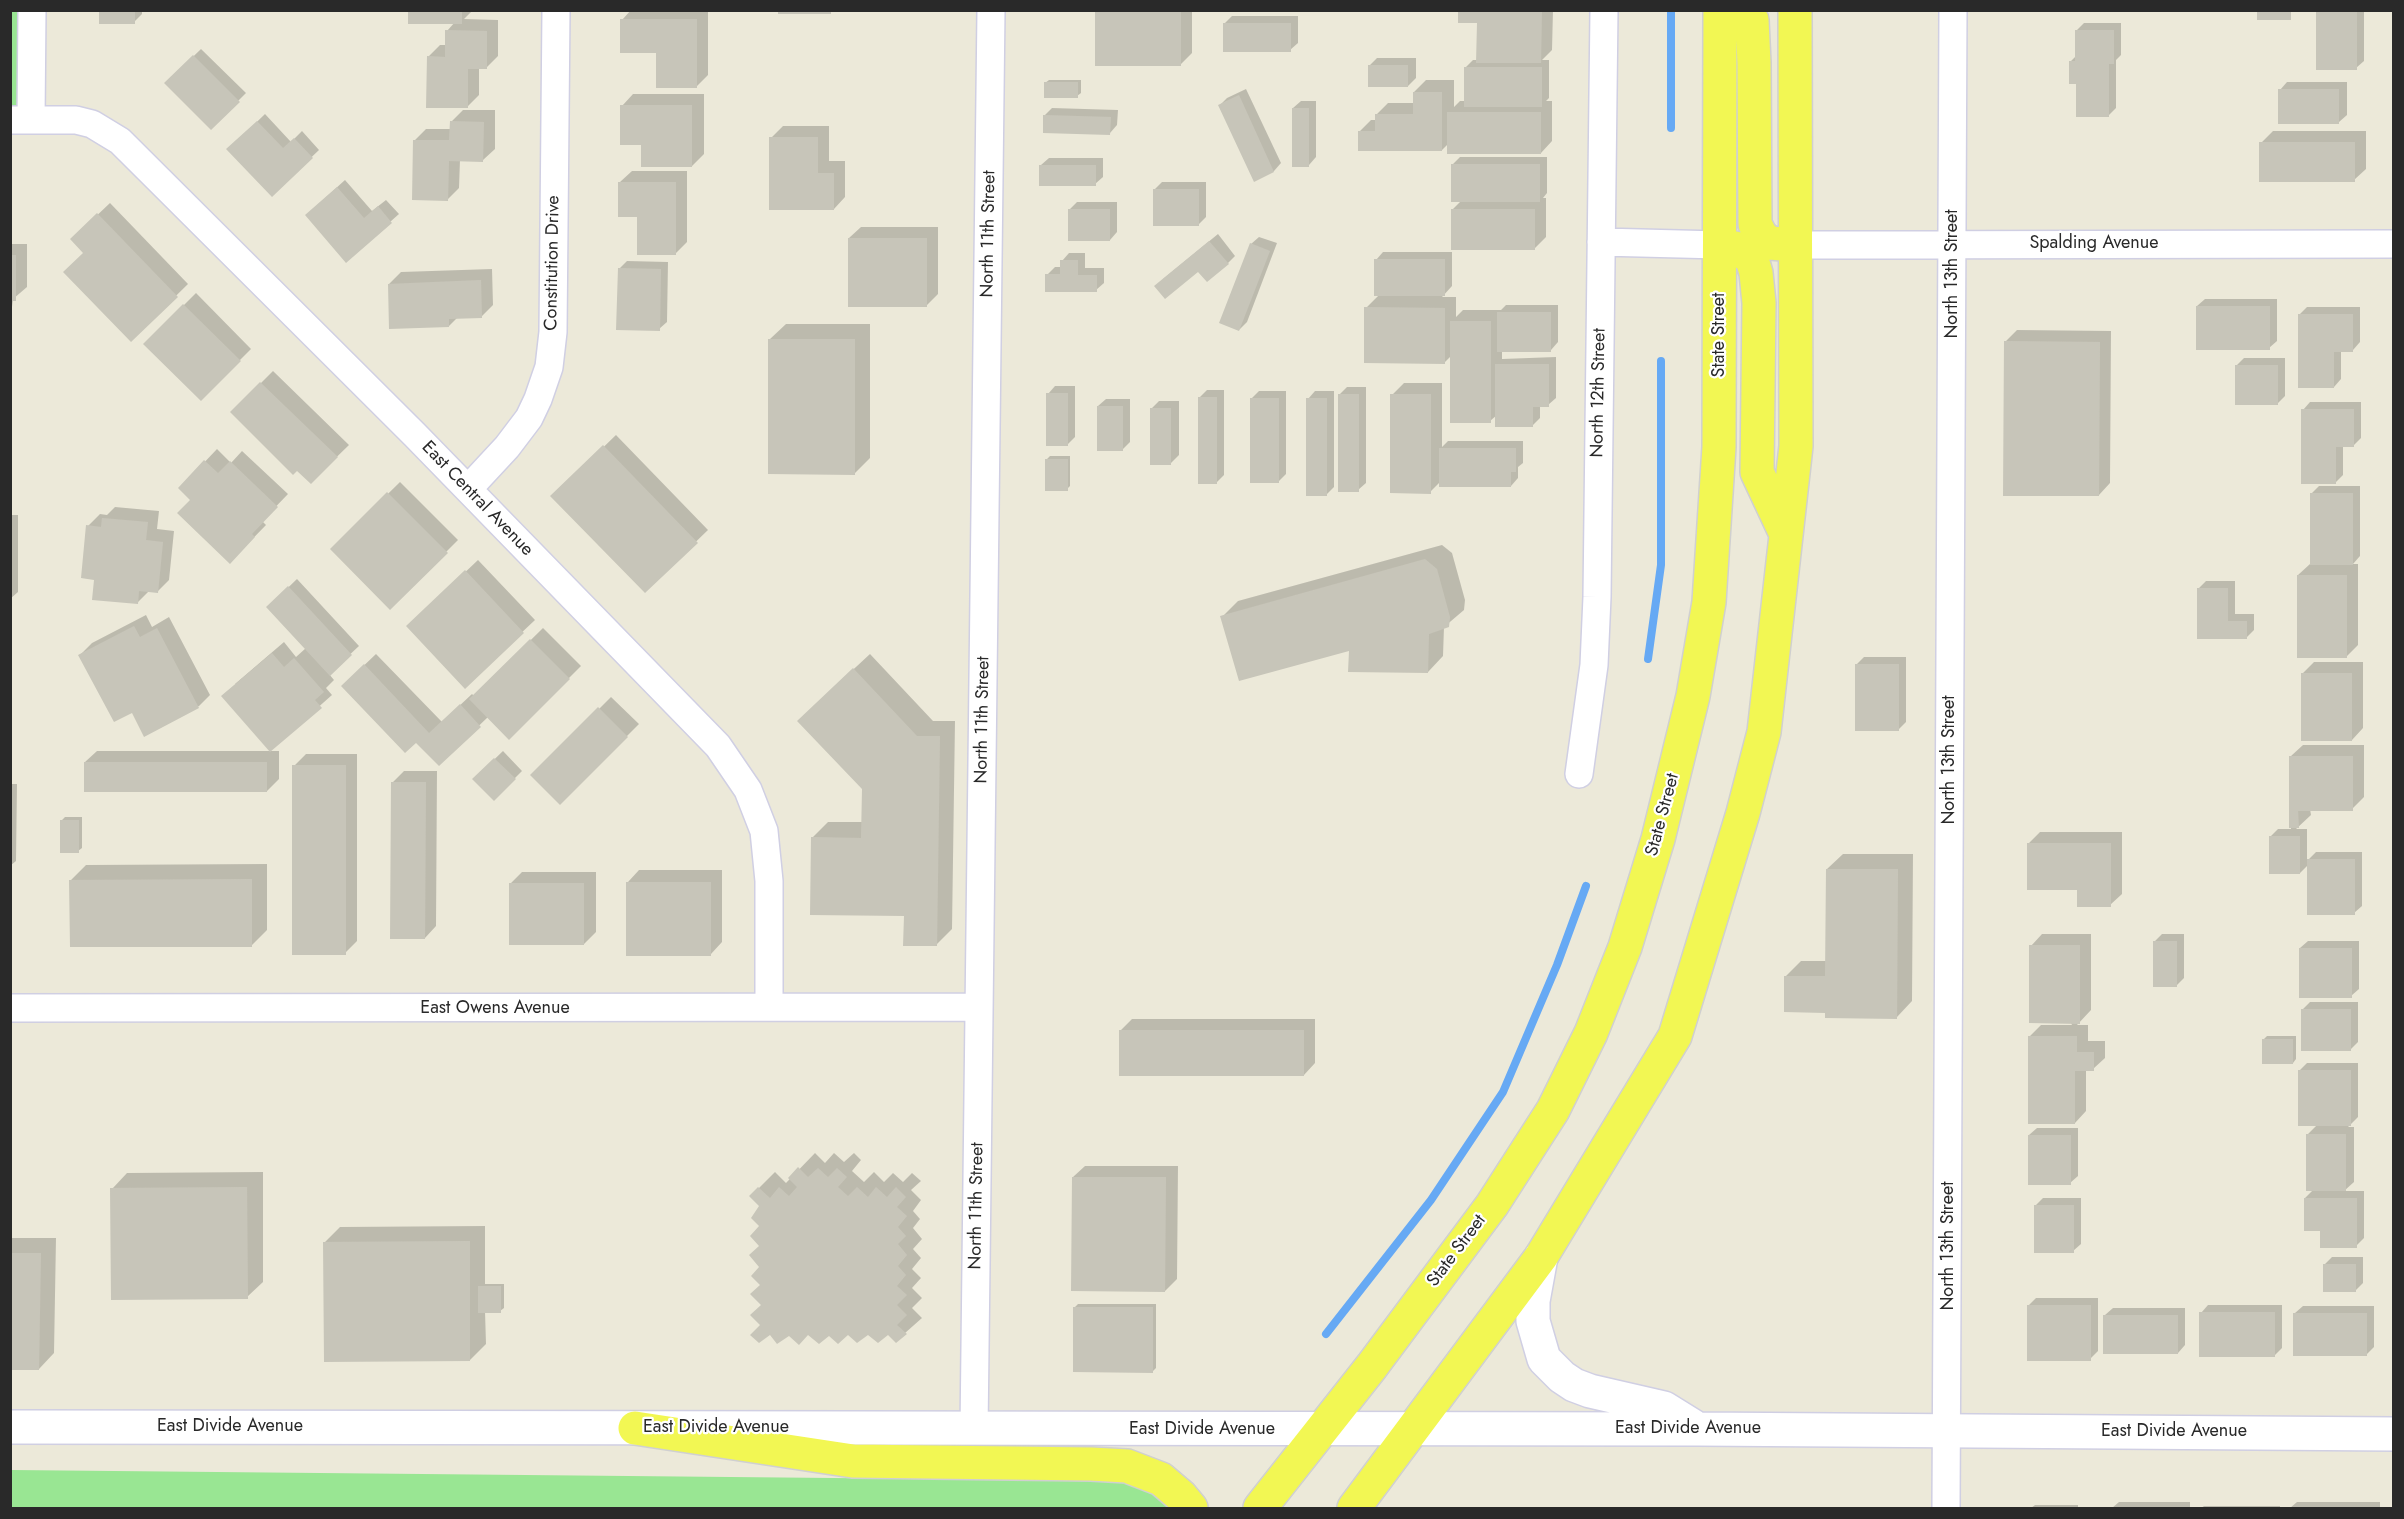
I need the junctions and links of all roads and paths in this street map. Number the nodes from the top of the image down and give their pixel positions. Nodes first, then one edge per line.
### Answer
1 (32, 10) edge
2 (555, 10) edge
3 (991, 10) edge
4 (1604, 10) edge
5 (1720, 10) edge
6 (1745, 10) edge
7 (1795, 10) edge
8 (1953, 10) edge
9 (21, 120) edge
10 (1601, 242) junction
11 (1953, 243) junction
12 (2394, 244) edge
13 (1720, 245) junction
14 (1795, 245) junction
15 (468, 489) junction
16 (1786, 534) junction
17 (1579, 774) dead end
18 (769, 1007) junction
19 (979, 1007) junction
20 (10, 1008) edge
21 (1541, 1257) junction
22 (10, 1427) edge
23 (635, 1428) junction
24 (1414, 1429) junction
25 (1697, 1429) junction
26 (974, 1430) junction
27 (1320, 1430) junction
28 (1947, 1431) junction
29 (2394, 1434) edge
30 (1191, 1509) edge
31 (1260, 1509) edge
32 (1354, 1509) edge
33 (1946, 1509) edge

1 - 9 street
2 - 15 street, Constitution Drive
3 - 19 street, North 11th Street
4 - 10 street, North 12th Street
5 - 13 main road, State Street
6 - 14 main road
7 - 14 main road
8 - 11 street, North 13th Street
9 - 15 street, East Central Avenue
10 - 13 street
10 - 17 street, North 12th Street
11 - 12 street, Spalding Avenue
11 - 14 street, Spalding Avenue
11 - 28 street, North 13th Street
13 - 16 main road
13 - 27 main road, State Street
14 - 16 main road
15 - 18 street, East Central Avenue
16 - 21 main road
18 - 19 street, East Owens Avenue
18 - 20 street, East Owens Avenue
19 - 26 street, North 11th Street
21 - 24 main road
21 - 25 street
22 - 23 street, East Divide Avenue
23 - 26 street, East Divide Avenue
23 - 30 main road
24 - 25 street, East Divide Avenue
24 - 27 street, East Divide Avenue
24 - 32 main road
25 - 28 street, East Divide Avenue
26 - 27 street, East Divide Avenue
27 - 31 main road, State Street
28 - 29 street, East Divide Avenue
28 - 33 street, North 13th Street

